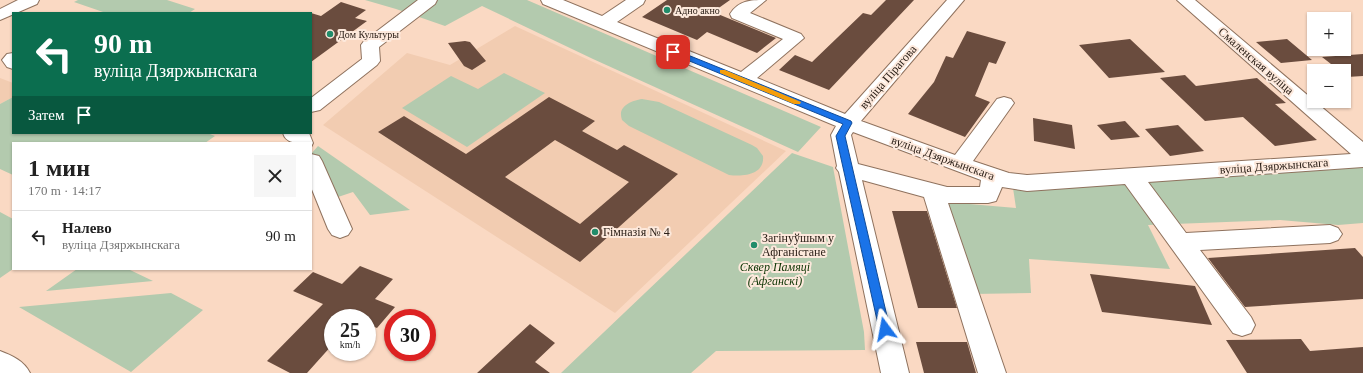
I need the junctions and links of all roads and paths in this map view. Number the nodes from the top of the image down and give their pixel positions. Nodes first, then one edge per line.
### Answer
1 (31, 0) edge
2 (429, 0) edge
3 (549, 0) edge
4 (638, 0) edge
5 (758, 0) edge
6 (956, 0) edge
7 (1185, 0) edge
8 (0, 15) edge
9 (603, 23) junction
10 (743, 80) junction
11 (1004, 103) dead end
12 (316, 107) edge
13 (848, 123) junction
14 (1363, 153) edge
15 (1363, 160) edge
16 (312, 163) edge
17 (961, 165) junction
18 (847, 168) junction
19 (991, 176) junction
20 (1131, 176) junction
21 (933, 191) junction
22 (340, 229) dead end
23 (1330, 234) dead end
24 (1181, 242) junction
25 (1242, 325) dead end
26 (0, 363) edge
27 (16, 373) edge
28 (895, 373) edge
29 (992, 373) edge

1 - 8 street
2 - 12 street
3 - 9 street, вуліца Дзяржынскага
4 - 9 street
5 - 10 street
6 - 13 street, вуліца Пірагова
7 - 14 street, Смаленская вуліца
9 - 10 street, вуліца Дзяржынскага
10 - 13 street, вуліца Дзяржынскага
11 - 17 street
13 - 17 street, вуліца Дзяржынскага
13 - 18 street, вуліца Пірагова
15 - 20 street, вуліца Дзяржынскага
16 - 22 street
17 - 19 street, вуліца Дзяржынскага
18 - 21 street
18 - 28 street, вуліца Пірагова
19 - 20 street, вуліца Дзяржынскага
19 - 21 street
20 - 24 street
21 - 29 street
23 - 24 street
24 - 25 street
26 - 27 street

